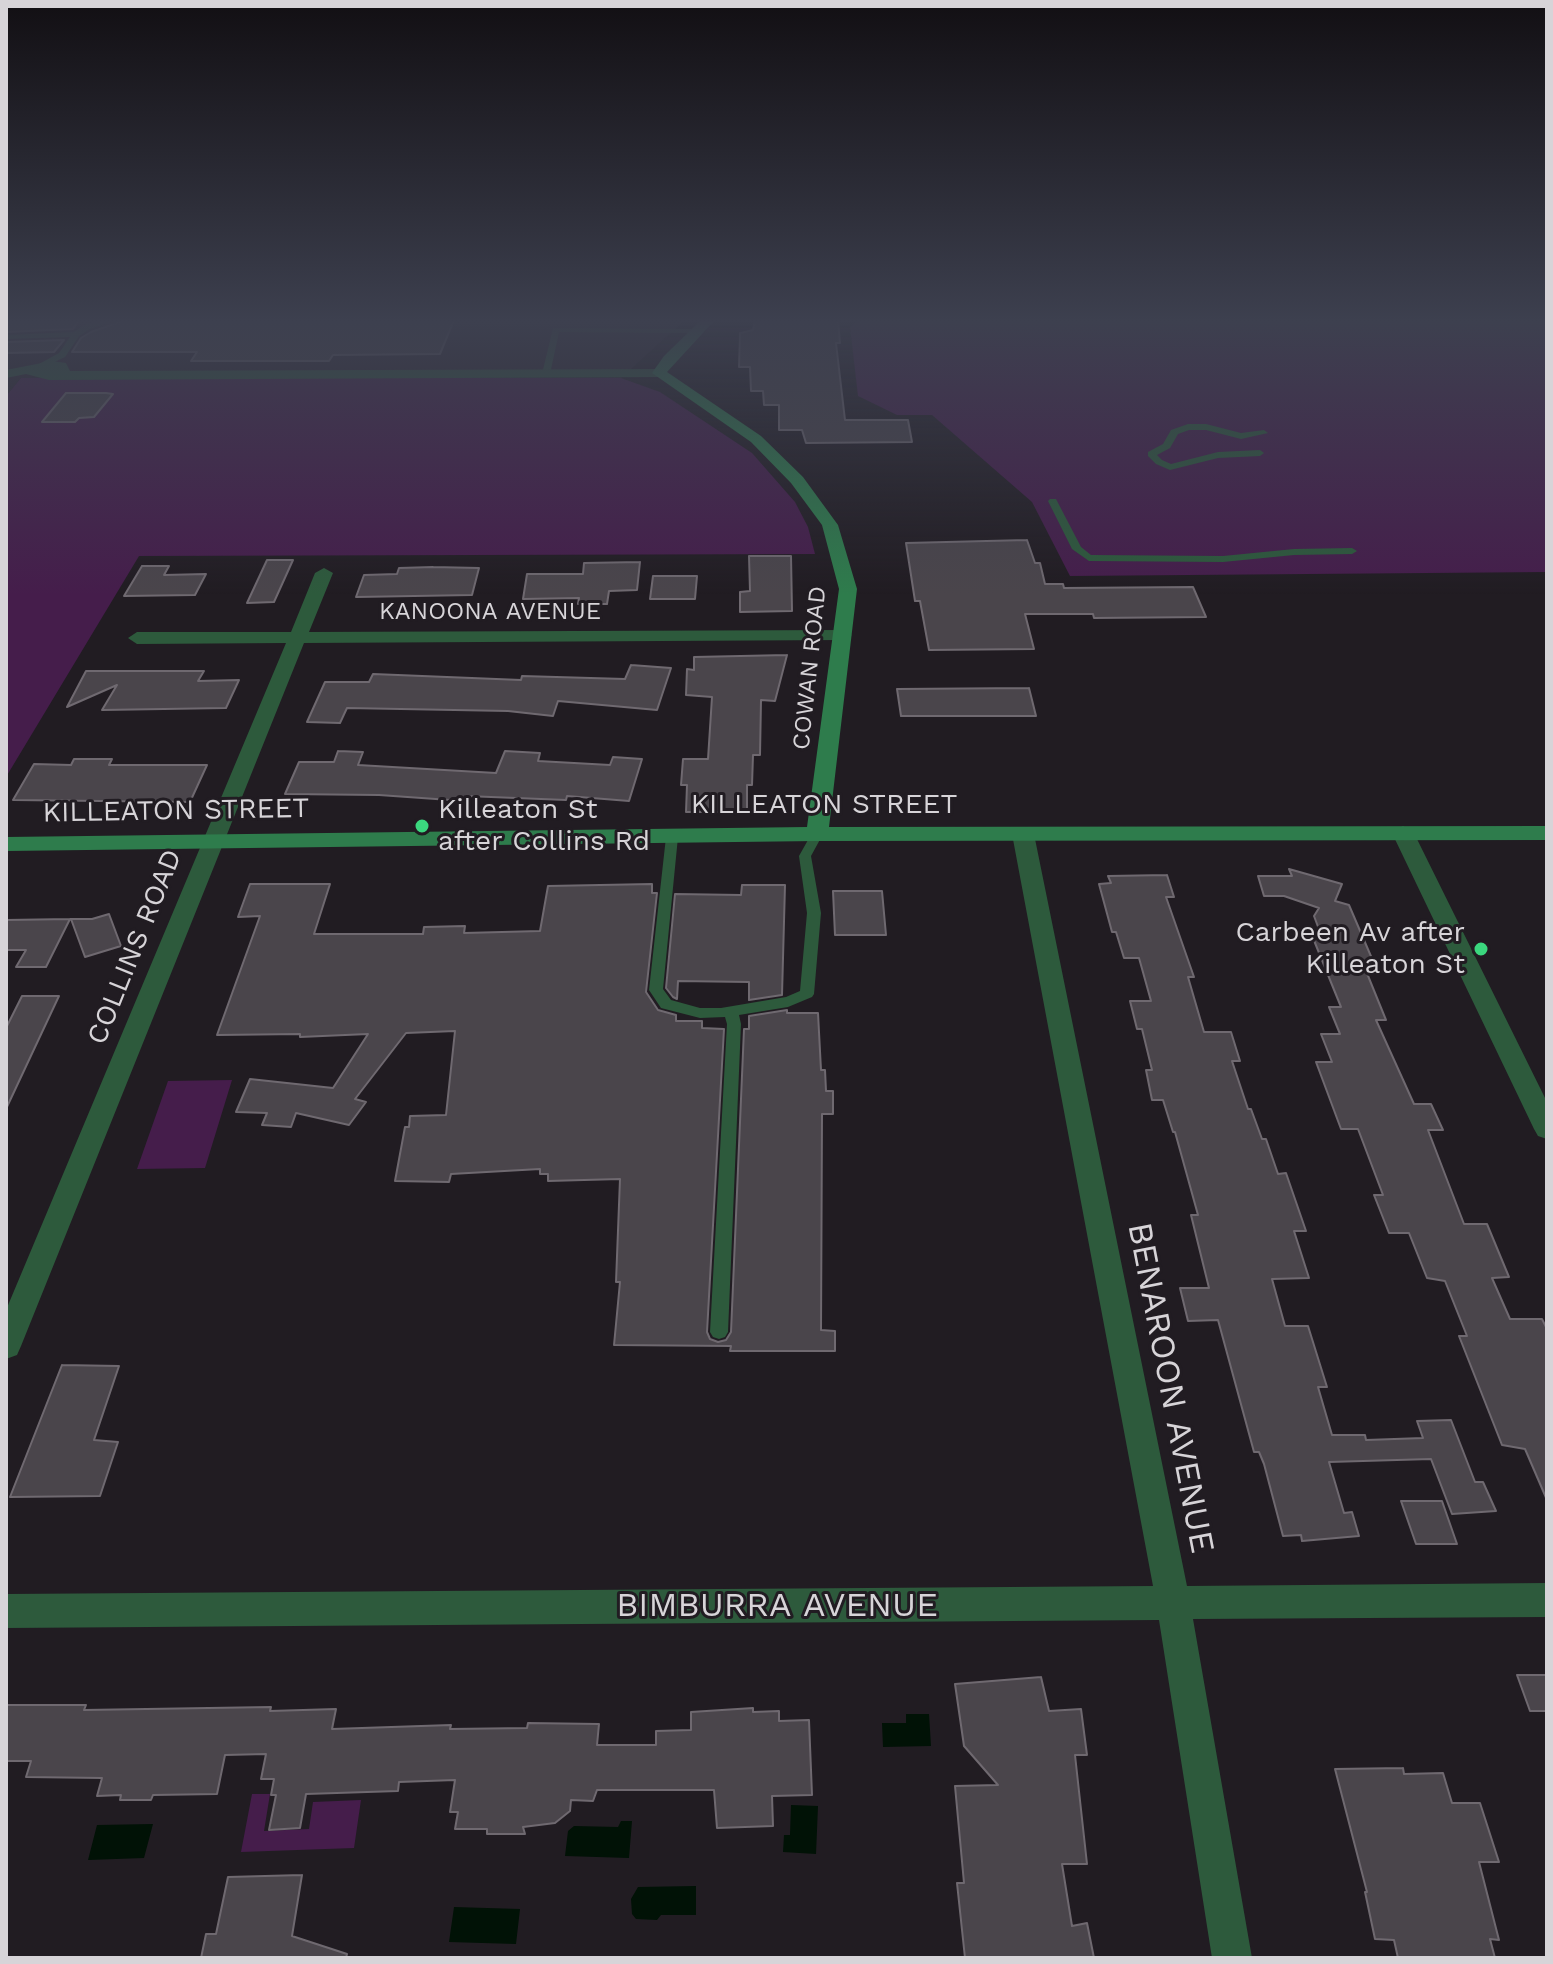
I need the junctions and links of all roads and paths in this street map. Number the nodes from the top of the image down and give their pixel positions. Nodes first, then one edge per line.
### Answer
1 (716, 412) edge
2 (1264, 433) dead end
3 (1260, 453) dead end
4 (1053, 501) dead end
5 (1352, 551) dead end
6 (324, 573) dead end
7 (843, 635) junction
8 (298, 637) junction
9 (137, 638) dead end
10 (822, 796) junction
11 (1403, 833) junction
12 (1547, 833) edge
13 (817, 834) junction
14 (873, 834) junction
15 (1023, 834) junction
16 (672, 837) junction
17 (212, 843) junction
18 (6, 844) edge
19 (731, 1012) junction
20 (1547, 1129) edge
21 (719, 1332) dead end
22 (6, 1346) edge
23 (1547, 1600) edge
24 (1173, 1603) junction
25 (6, 1611) edge
26 (1232, 1958) edge

1 - 7 main road, COWAN ROAD
2 - 3 lane
4 - 5 lane
6 - 8 street, COLLINS ROAD
7 - 8 street, KANOONA AVENUE
7 - 10 main road, COWAN ROAD
8 - 9 street, KANOONA AVENUE
8 - 17 street, COLLINS ROAD
10 - 13 main road, COWAN ROAD
10 - 14 main road
11 - 12 main road, KILLEATON STREET
11 - 15 main road, KILLEATON STREET
11 - 20 street
13 - 14 main road, KILLEATON STREET
13 - 16 main road, KILLEATON STREET
13 - 19 lane
14 - 15 main road, KILLEATON STREET
15 - 24 street, BENAROON AVENUE
16 - 17 main road, KILLEATON STREET
16 - 19 lane
17 - 18 main road, KILLEATON STREET
17 - 22 street, COLLINS ROAD
19 - 21 lane
23 - 24 street, BIMBURRA AVENUE
24 - 25 street, BIMBURRA AVENUE
24 - 26 street, BENAROON AVENUE

